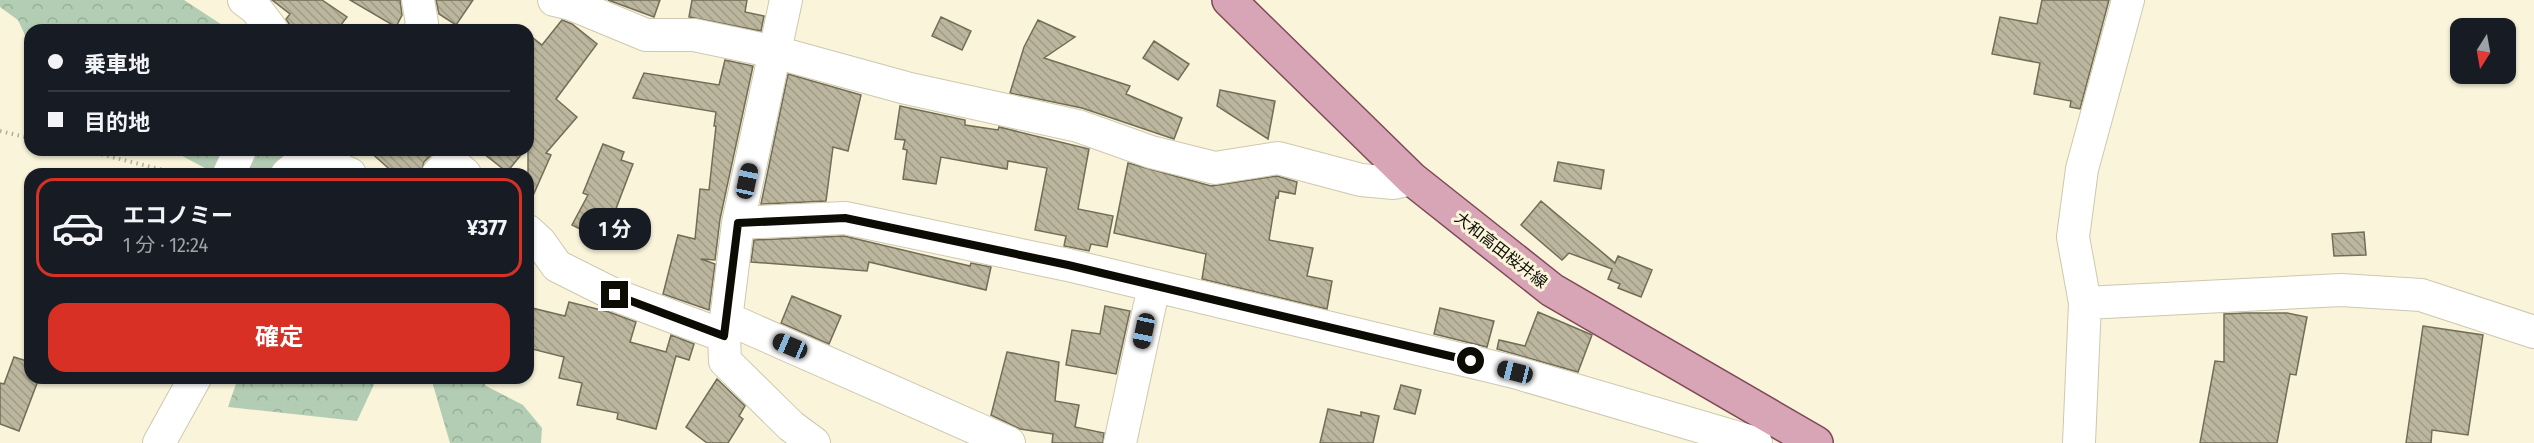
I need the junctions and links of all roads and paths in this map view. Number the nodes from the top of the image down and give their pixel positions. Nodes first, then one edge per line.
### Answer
1 (244, 0) edge
2 (418, 0) edge
3 (554, 0) edge
4 (786, 0) edge
5 (1228, 0) edge
6 (2128, 0) edge
7 (267, 24) edge
8 (422, 24) edge
9 (775, 52) junction
10 (0, 131) edge
11 (24, 137) edge
12 (108, 156) edge
13 (468, 156) edge
14 (155, 168) edge
15 (294, 168) edge
16 (337, 168) edge
17 (444, 168) edge
18 (458, 168) edge
19 (480, 168) edge
20 (1412, 179) junction
21 (534, 222) edge
22 (738, 223) junction
23 (534, 236) edge
24 (557, 266) junction
25 (1154, 286) junction
26 (2085, 303) junction
27 (725, 327) junction
28 (2534, 332) edge
29 (192, 384) edge
30 (159, 443) edge
31 (814, 443) edge
32 (1009, 443) edge
33 (1120, 443) edge
34 (1756, 443) edge
35 (1816, 443) edge
36 (2079, 443) edge

1 - 7 street
2 - 8 street
3 - 9 street
4 - 9 street
5 - 20 main road, 大和高田桜井線
6 - 26 street
9 - 20 street
9 - 22 street
10 - 11 path
12 - 14 path
13 - 19 street
15 - 16 street
17 - 18 street
20 - 35 main road, 大和高田桜井線
21 - 24 street
22 - 25 street
22 - 27 street
23 - 24 street
24 - 27 street
25 - 33 street
25 - 34 street
26 - 28 street
26 - 36 street
27 - 31 street
27 - 32 street
29 - 30 street

